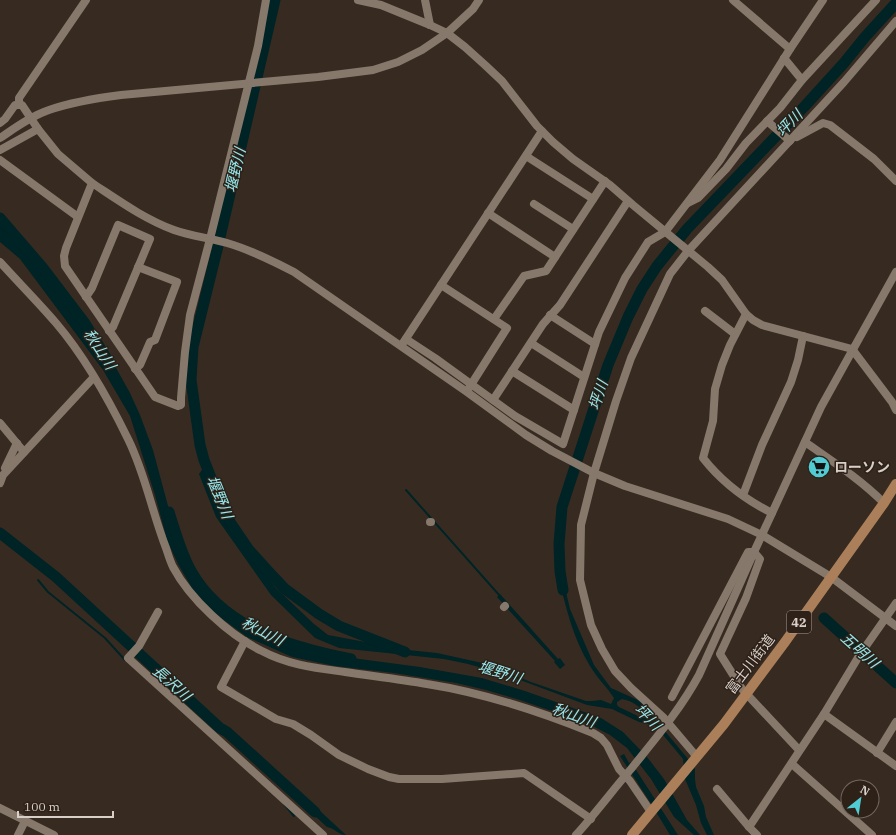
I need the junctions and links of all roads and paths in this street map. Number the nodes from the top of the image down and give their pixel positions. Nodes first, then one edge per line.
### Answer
1 (86, 0) edge
2 (266, 0) edge
3 (358, 0) edge
4 (425, 0) edge
5 (479, 0) edge
6 (733, 0) edge
7 (822, 0) edge
8 (876, 0) edge
9 (896, 21) edge
10 (430, 25) junction
11 (447, 34) junction
12 (790, 49) junction
13 (784, 58) junction
14 (802, 80) junction
15 (249, 83) junction
16 (19, 104) junction
17 (31, 119) junction
18 (0, 123) edge
19 (769, 123) junction
20 (38, 130) junction
21 (542, 131) junction
22 (0, 138) edge
23 (788, 140) junction
24 (0, 150) edge
25 (526, 156) junction
26 (0, 160) edge
27 (604, 181) junction
28 (896, 181) edge
29 (92, 183) junction
30 (593, 199) junction
31 (628, 201) junction
32 (534, 204) dead end
33 (685, 204) junction
34 (488, 213) junction
35 (78, 217) junction
36 (573, 229) junction
37 (665, 232) junction
38 (210, 239) junction
39 (687, 250) junction
40 (555, 257) junction
41 (0, 262) edge
42 (138, 267) junction
43 (896, 272) edge
44 (441, 285) junction
45 (86, 297) junction
46 (705, 311) dead end
47 (746, 314) junction
48 (550, 315) junction
49 (494, 320) junction
50 (109, 331) junction
51 (735, 334) junction
52 (803, 336) junction
53 (403, 343) junction
54 (530, 343) junction
55 (595, 344) junction
56 (852, 349) junction
57 (135, 369) junction
58 (512, 371) junction
59 (94, 377) junction
60 (584, 377) junction
61 (472, 384) junction
62 (467, 392) junction
63 (493, 400) junction
64 (574, 410) junction
65 (896, 410) edge
66 (0, 423) edge
67 (805, 442) junction
68 (17, 443) junction
69 (24, 452) junction
70 (594, 473) junction
71 (1, 479) edge
72 (896, 484) edge
73 (743, 495) junction
74 (884, 503) junction
75 (772, 513) junction
76 (762, 534) junction
77 (754, 552) junction
78 (831, 577) junction
79 (896, 603) edge
80 (158, 612) dead end
81 (886, 618) junction
82 (896, 626) edge
83 (245, 641) junction
84 (746, 693) junction
85 (672, 697) dead end
86 (824, 714) junction
87 (896, 722) edge
88 (668, 723) junction
89 (799, 750) junction
90 (877, 753) junction
91 (697, 757) junction
92 (792, 764) junction
93 (896, 766) edge
94 (627, 774) junction
95 (717, 789) dead end
96 (0, 808) edge
97 (653, 810) junction
98 (591, 819) junction
99 (25, 821) junction
100 (749, 828) junction
101 (18, 835) edge
102 (54, 835) edge
103 (323, 835) edge
104 (576, 835) edge
105 (632, 835) edge
106 (757, 835) edge
107 (872, 835) edge

1 - 16 street
2 - 15 street
3 - 10 street
4 - 10 street
5 - 11 street
6 - 12 street
7 - 12 street
8 - 14 street
9 - 23 street
10 - 11 street
11 - 15 street
11 - 21 street
12 - 13 street
13 - 14 street
13 - 33 street
14 - 19 street
15 - 17 street
15 - 38 street
16 - 17 street
16 - 18 street
17 - 20 street
17 - 22 street
19 - 23 street
19 - 33 street
20 - 24 street
20 - 29 street
21 - 25 street
21 - 27 street
23 - 28 street
23 - 39 street
25 - 30 street
25 - 34 street
26 - 35 street
27 - 30 street
27 - 31 street
29 - 35 street
29 - 38 street
30 - 36 street
31 - 37 street
31 - 48 street
32 - 36 street
33 - 37 street
34 - 40 street
34 - 44 street
35 - 45 street
36 - 40 street
37 - 39 street
37 - 55 street
38 - 53 street
38 - 57 street
39 - 47 street
39 - 70 street
40 - 49 street
41 - 59 street
42 - 45 street
42 - 50 street
42 - 57 street
43 - 56 street
44 - 49 street
44 - 53 street
45 - 50 street
46 - 51 street
47 - 51 street
47 - 52 street
48 - 54 street
48 - 55 street
49 - 61 street
50 - 57 street
51 - 73 street
52 - 56 street
52 - 73 street
53 - 61 street
53 - 62 street
54 - 58 street
54 - 60 street
55 - 60 street
56 - 65 street
56 - 67 street
58 - 63 street
58 - 64 street
59 - 69 street
59 - 83 street
60 - 64 street
61 - 62 street
61 - 63 street
62 - 70 street
63 - 64 street
66 - 68 street
67 - 74 street
67 - 75 street
68 - 69 street
68 - 71 street
69 - 71 street
70 - 76 street
70 - 88 street
72 - 74 main road, 富士川街道 / 42
73 - 75 street
74 - 78 main road, 富士川街道 / 42
75 - 76 street
76 - 77 street
76 - 78 street
77 - 84 street
77 - 85 street
77 - 88 street
78 - 81 street
78 - 84 main road, 富士川街道 / 42
79 - 81 street
80 - 103 street
81 - 82 street
81 - 86 street
83 - 94 street
83 - 98 street
84 - 89 street
84 - 91 main road, 富士川街道 / 42
86 - 89 street
86 - 90 street
87 - 90 street
88 - 91 street
88 - 94 street
89 - 92 street
90 - 93 street
91 - 97 main road, 富士川街道 / 42
92 - 100 street
92 - 107 street
94 - 97 street
94 - 98 street
95 - 100 street
96 - 99 street
97 - 105 main road, 富士川街道 / 42
98 - 104 street
99 - 101 street
99 - 102 street
100 - 106 street

